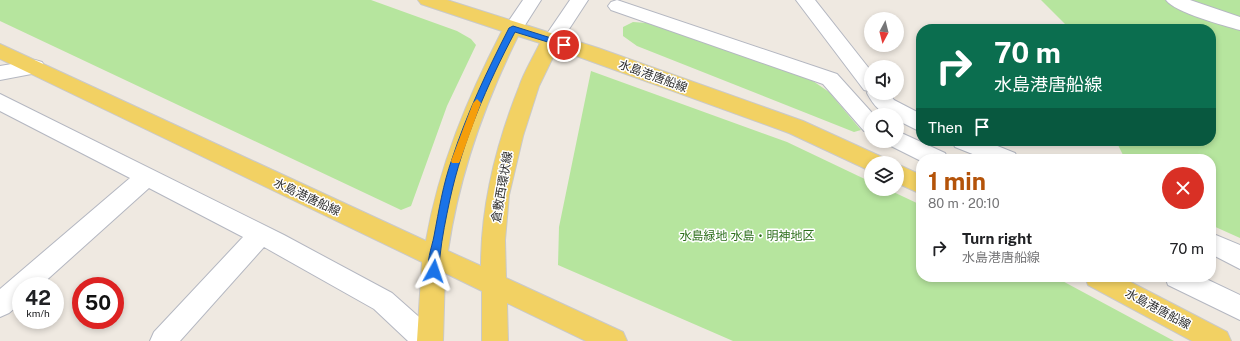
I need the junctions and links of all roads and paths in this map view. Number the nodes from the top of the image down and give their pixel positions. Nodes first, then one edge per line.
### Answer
1 (427, 0) edge
2 (532, 0) edge
3 (579, 0) edge
4 (805, 0) edge
5 (1175, 0) edge
6 (617, 6) dead end
7 (1240, 24) edge
8 (513, 28) junction
9 (551, 41) junction
10 (0, 51) edge
11 (35, 67) junction
12 (0, 73) edge
13 (864, 76) edge
14 (883, 100) edge
15 (0, 102) edge
16 (864, 117) edge
17 (916, 121) edge
18 (904, 143) edge
19 (975, 146) edge
20 (926, 154) edge
21 (995, 154) edge
22 (864, 158) edge
23 (904, 176) edge
24 (146, 177) junction
25 (916, 182) edge
26 (260, 235) junction
27 (1216, 245) edge
28 (434, 257) junction
29 (1240, 258) edge
30 (31, 277) edge
31 (1106, 282) edge
32 (1187, 282) edge
33 (493, 285) junction
34 (12, 294) edge
35 (0, 305) edge
36 (1240, 308) edge
37 (163, 341) edge
38 (427, 341) edge
39 (430, 341) edge
40 (495, 341) edge
41 (614, 341) edge
42 (1218, 341) edge

1 - 8 main road, 水島港唐船線
2 - 8 street
3 - 9 street
4 - 13 street
5 - 7 street
6 - 16 street
8 - 9 main road, 水島港唐船線
8 - 28 main road
9 - 22 main road, 水島港唐船線
9 - 33 main road, 倉敷西環状線
10 - 11 main road, 水島港唐船線
11 - 12 street
11 - 28 main road, 水島港唐船線
14 - 17 street
15 - 24 street
18 - 20 street
19 - 21 street
23 - 25 main road
24 - 26 street
24 - 30 street
26 - 37 street
26 - 38 street
27 - 29 street
28 - 33 main road, 水島港唐船線
28 - 39 main road
31 - 42 main road, 水島港唐船線
32 - 36 street
33 - 40 main road, 倉敷西環状線
33 - 41 main road, 水島港唐船線
34 - 35 street

